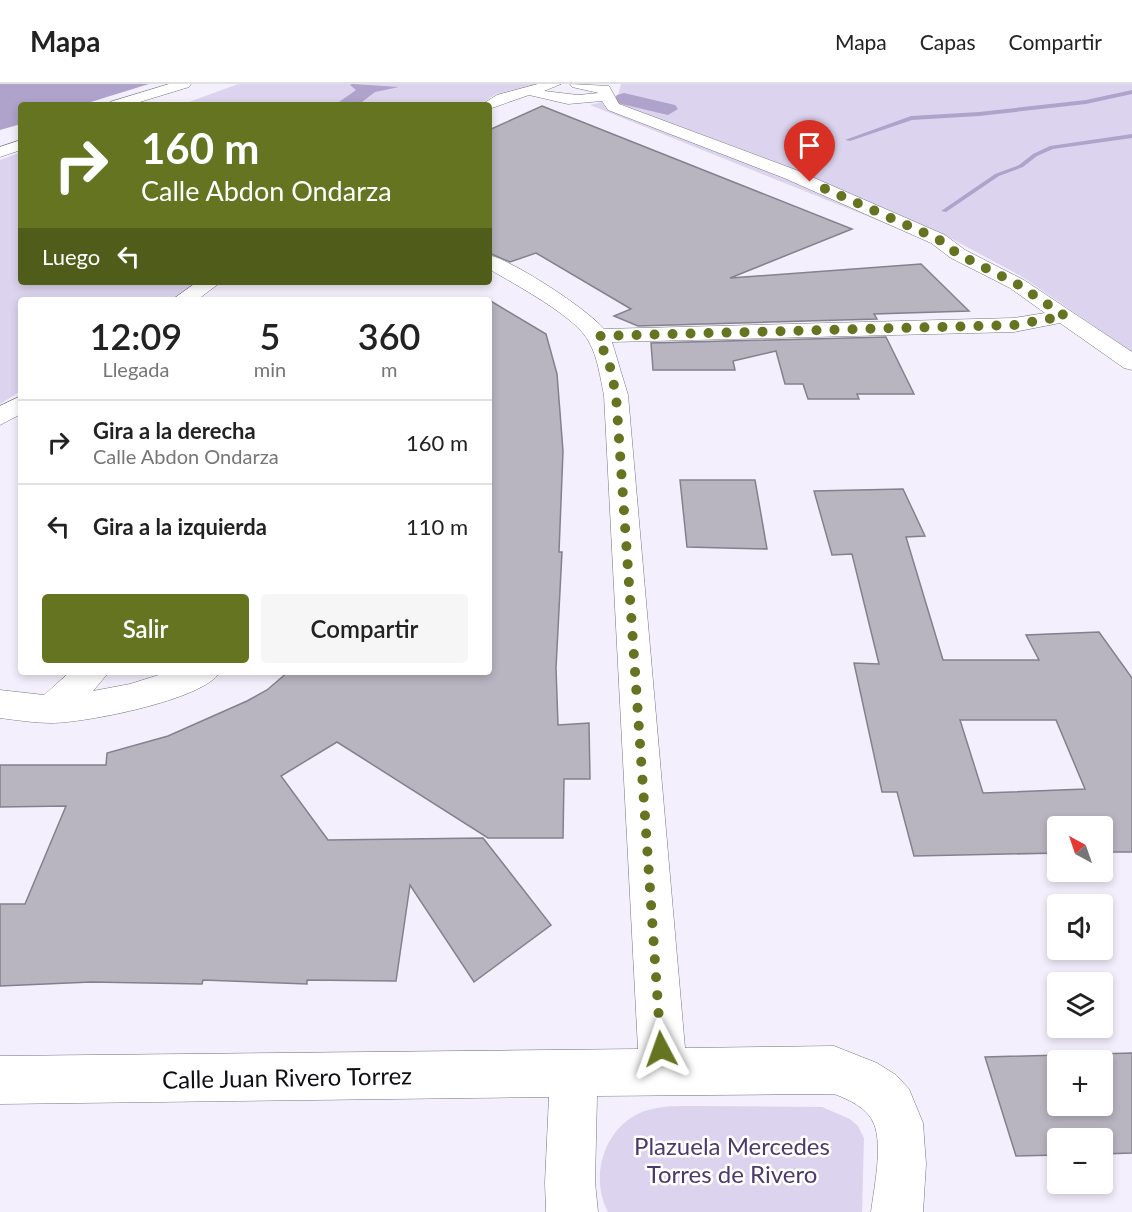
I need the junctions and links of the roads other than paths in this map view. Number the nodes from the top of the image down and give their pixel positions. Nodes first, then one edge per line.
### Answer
1 (577, 84) edge
2 (191, 86) edge
3 (597, 87) edge
4 (561, 91) edge
5 (127, 102) edge
6 (151, 102) edge
7 (492, 103) edge
8 (18, 135) edge
9 (0, 140) edge
10 (18, 146) edge
11 (0, 152) edge
12 (958, 254) junction
13 (492, 263) edge
14 (206, 285) edge
15 (188, 297) edge
16 (1065, 316) junction
17 (598, 336) junction
18 (1132, 363) edge
19 (18, 405) edge
20 (0, 417) edge
21 (89, 675) edge
22 (196, 675) edge
23 (0, 704) edge
24 (51, 709) junction
25 (663, 1073) junction
26 (574, 1075) junction
27 (0, 1080) edge
28 (572, 1212) edge
29 (897, 1212) edge

1 - 3 main road
2 - 5 main road
2 - 6 main road
3 - 4 main road
3 - 12 main road
4 - 7 main road
4 - 12 main road
8 - 9 main road
10 - 11 main road
12 - 16 main road
13 - 17 main road
14 - 15 main road
16 - 17 main road
16 - 18 main road
17 - 25 main road
19 - 20 main road
21 - 24 main road
22 - 24 main road
23 - 24 main road
25 - 26 main road, Calle Juan Rivero Torrez
25 - 29 main road, Calle Juan Rivero Torrez
26 - 27 main road, Calle Juan Rivero Torrez
26 - 28 main road

